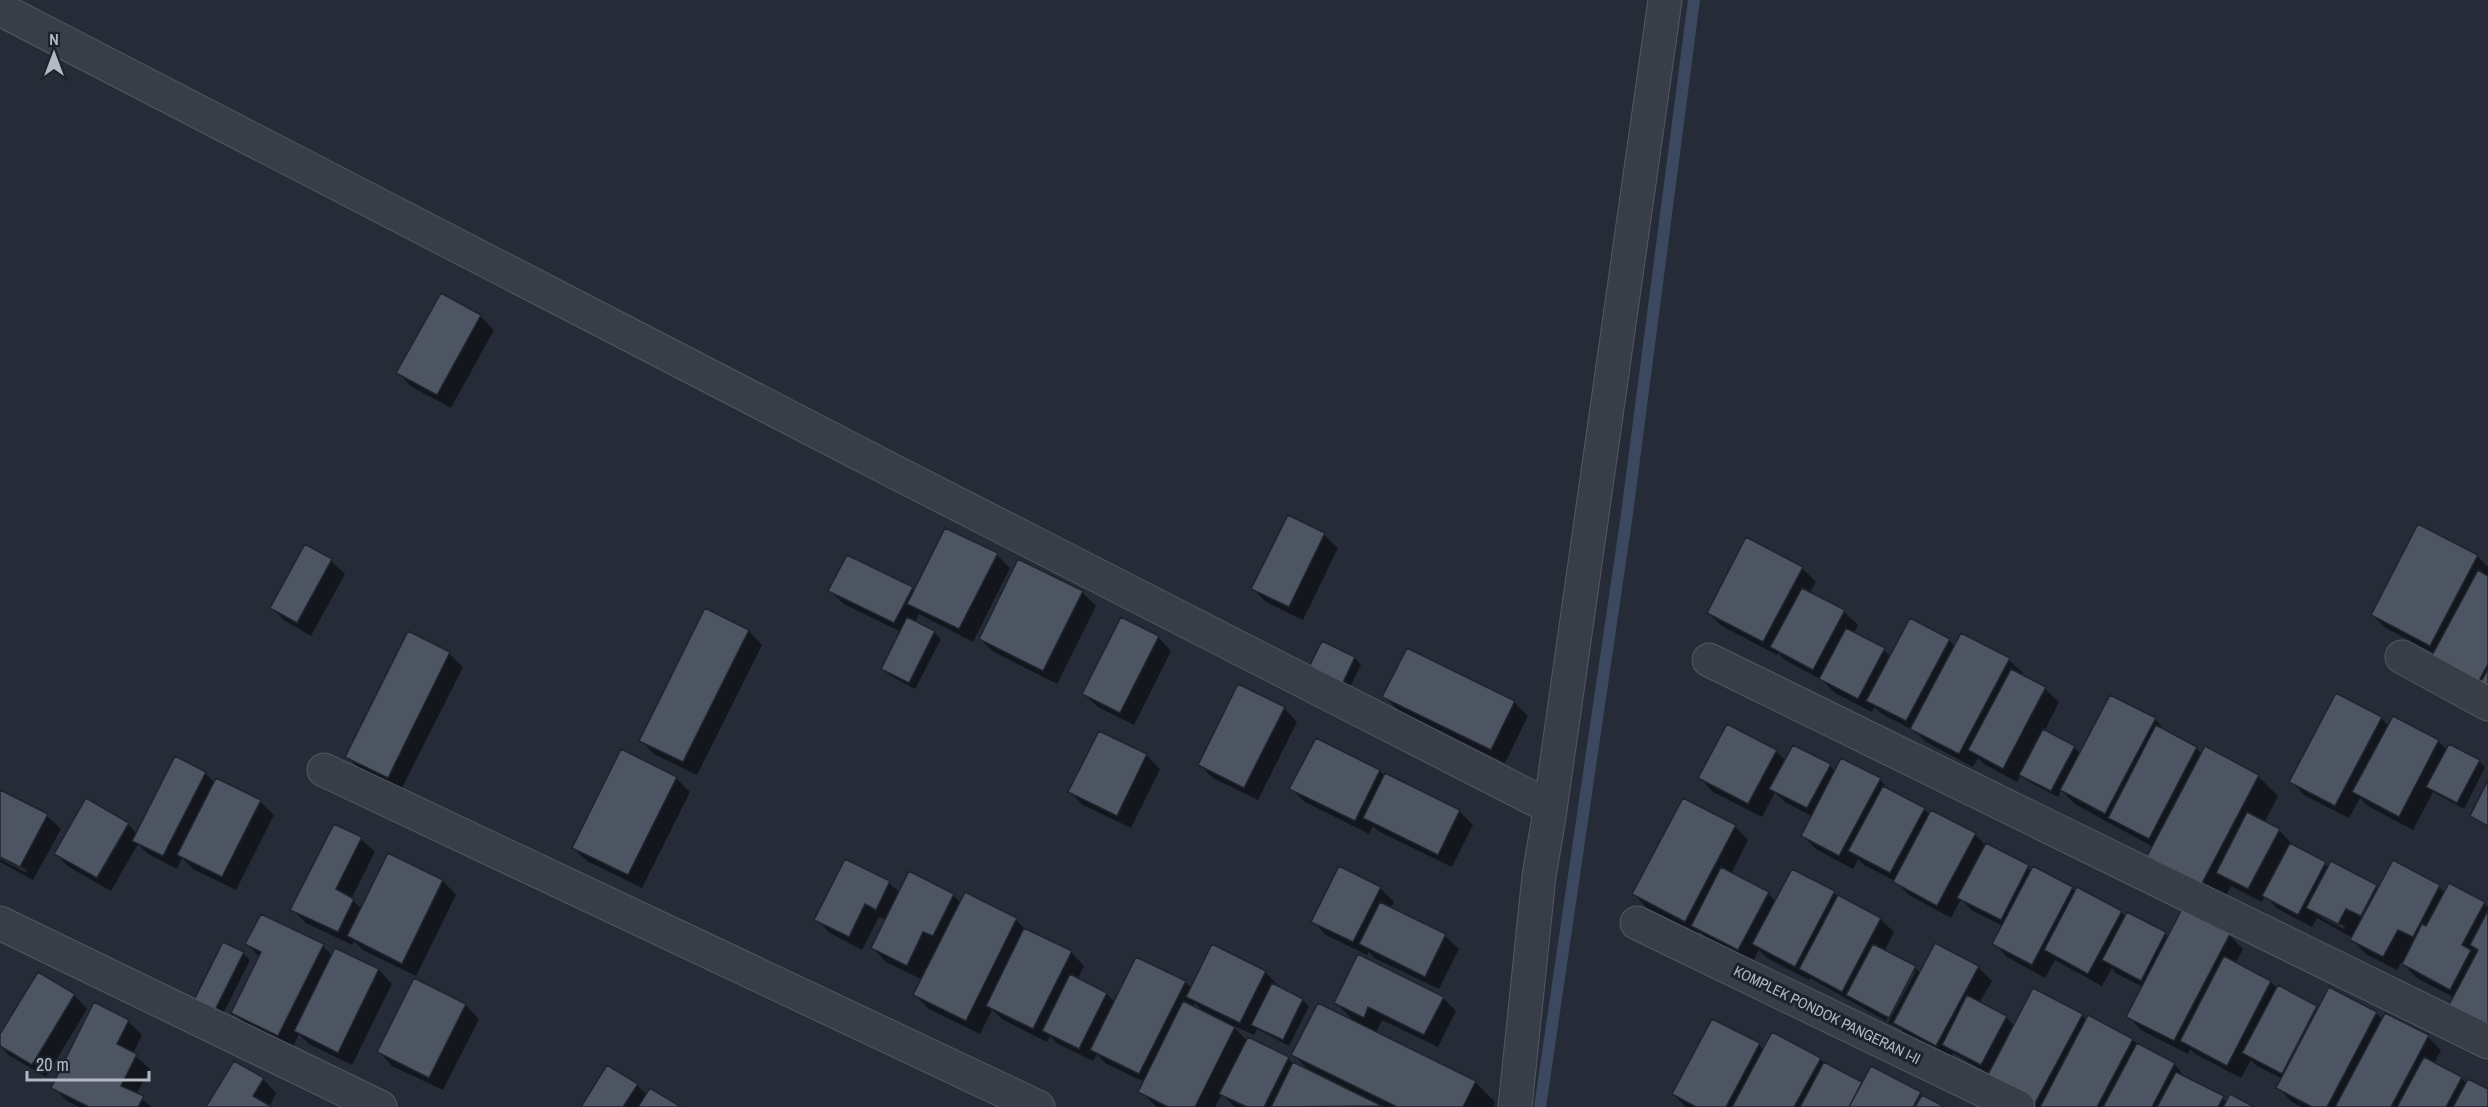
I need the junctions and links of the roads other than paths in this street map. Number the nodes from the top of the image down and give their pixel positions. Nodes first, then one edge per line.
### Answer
1 (1665, 0) edge
2 (0, 9) edge
3 (2402, 657) dead end
4 (1709, 660) dead end
5 (2488, 704) edge
6 (324, 770) dead end
7 (1549, 817) junction
8 (0, 923) edge
9 (1637, 923) dead end
10 (2488, 1042) edge
11 (381, 1107) edge
12 (1038, 1107) edge
13 (1515, 1107) edge
14 (2018, 1107) edge

1 - 7 street
2 - 7 street
3 - 5 street
4 - 10 street
6 - 12 street
7 - 13 street
8 - 11 street
9 - 14 street, KOMPLEK PONDOK PANGERAN I-II

